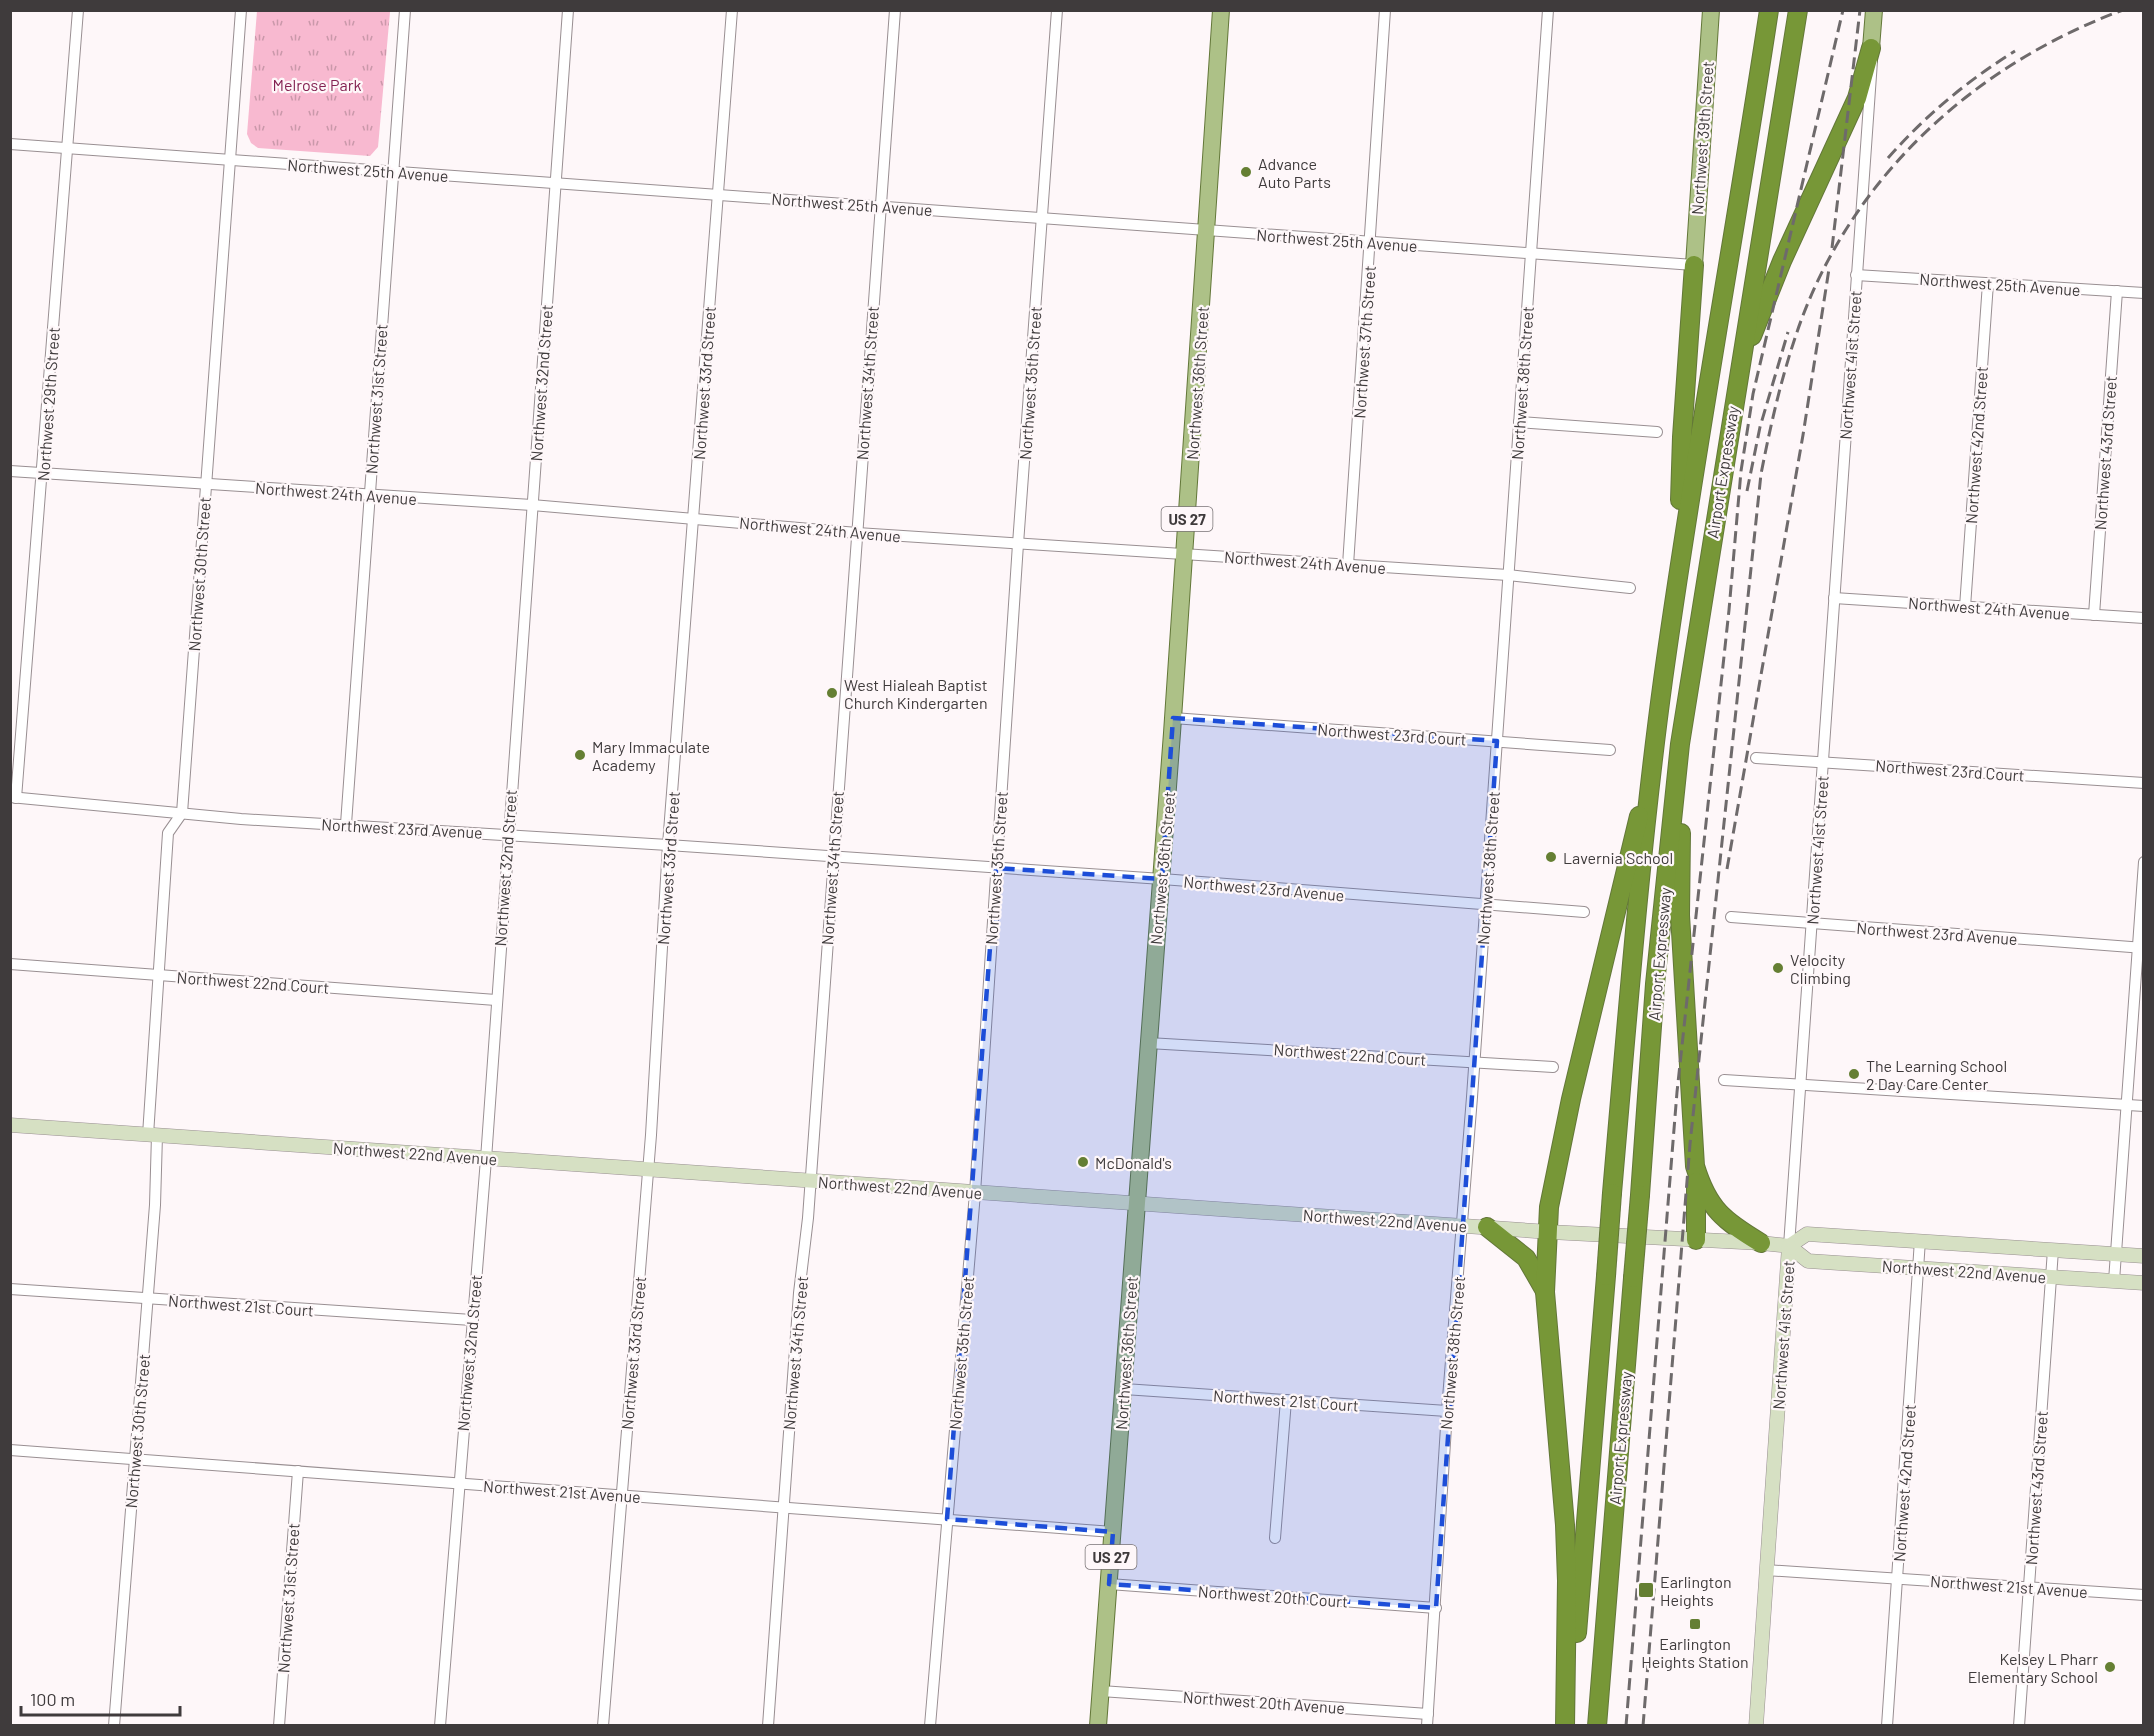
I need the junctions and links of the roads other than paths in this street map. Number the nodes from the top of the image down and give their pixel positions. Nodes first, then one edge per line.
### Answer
1 (78, 10) edge
2 (241, 10) edge
3 (405, 10) edge
4 (568, 10) edge
5 (732, 10) edge
6 (895, 10) edge
7 (1058, 10) edge
8 (1221, 10) edge
9 (1385, 10) edge
10 (1548, 10) edge
11 (1711, 10) edge
12 (1769, 10) edge
13 (1798, 10) edge
14 (1874, 10) edge
15 (1871, 48) junction
16 (10, 144) edge
17 (68, 149) junction
18 (231, 160) junction
19 (393, 171) junction
20 (555, 183) junction
21 (717, 195) junction
22 (880, 206) junction
23 (1043, 217) junction
24 (1208, 230) junction
25 (1370, 243) junction
26 (1531, 253) junction
27 (1694, 265) junction
28 (1856, 275) junction
29 (1988, 283) junction
30 (2117, 291) junction
31 (2144, 293) edge
32 (1739, 371) junction
33 (1519, 422) junction
34 (1657, 432) dead end
35 (10, 471) edge
36 (42, 474) junction
37 (206, 484) junction
38 (369, 496) junction
39 (532, 505) junction
40 (694, 518) junction
41 (857, 533) junction
42 (1018, 544) junction
43 (1185, 554) junction
44 (1348, 565) junction
45 (1679, 567) junction
46 (1508, 576) junction
47 (1630, 588) dead end
48 (1834, 598) junction
49 (1965, 607) junction
50 (2094, 615) junction
51 (2144, 618) edge
52 (1173, 718) junction
53 (1497, 741) junction
54 (1680, 744) junction
55 (1610, 750) dead end
56 (1756, 758) dead end
57 (1822, 762) junction
58 (1650, 780) junction
59 (2144, 783) edge
60 (13, 797) edge
61 (182, 813) junction
62 (346, 824) junction
63 (507, 835) junction
64 (668, 845) junction
65 (833, 856) junction
66 (2144, 862) edge
67 (996, 868) junction
68 (1162, 879) junction
69 (1486, 905) junction
70 (1584, 912) dead end
71 (1731, 917) dead end
72 (1812, 924) junction
73 (2140, 948) edge
74 (10, 964) edge
75 (157, 975) junction
76 (496, 1000) junction
77 (1148, 1043) junction
78 (1474, 1062) junction
79 (1552, 1067) dead end
80 (1724, 1080) dead end
81 (1801, 1083) junction
82 (2127, 1105) junction
83 (2144, 1106) edge
84 (10, 1125) edge
85 (152, 1135) junction
86 (486, 1159) junction
87 (1695, 1167) junction
88 (648, 1170) junction
89 (811, 1181) junction
90 (975, 1193) junction
91 (1136, 1204) junction
92 (1462, 1225) junction
93 (1487, 1227) junction
94 (1550, 1232) junction
95 (1696, 1240) junction
96 (1920, 1240) junction
97 (1761, 1243) junction
98 (1789, 1246) junction
99 (2053, 1250) junction
100 (2116, 1254) junction
101 (2144, 1256) edge
102 (1918, 1268) junction
103 (2051, 1277) junction
104 (2114, 1281) junction
105 (2144, 1283) edge
106 (10, 1289) edge
107 (1545, 1292) junction
108 (148, 1298) junction
109 (472, 1320) junction
110 (1124, 1389) junction
111 (1286, 1400) junction
112 (1447, 1411) junction
113 (10, 1450) edge
114 (135, 1459) junction
115 (298, 1471) junction
116 (458, 1483) junction
117 (622, 1495) junction
118 (783, 1507) junction
119 (946, 1519) junction
120 (1113, 1532) junction
121 (1275, 1538) dead end
122 (1766, 1570) junction
123 (1897, 1578) junction
124 (1109, 1584) junction
125 (2029, 1587) junction
126 (2144, 1595) edge
127 (1436, 1608) junction
128 (1101, 1691) junction
129 (1428, 1720) edge
130 (114, 1725) edge
131 (279, 1725) edge
132 (440, 1725) edge
133 (603, 1725) edge
134 (768, 1725) edge
135 (930, 1725) edge
136 (1098, 1725) edge
137 (1567, 1725) edge
138 (1597, 1725) edge
139 (1756, 1725) edge
140 (1887, 1725) edge
141 (2019, 1725) edge

1 - 17 street, Northwest 29th Street
2 - 18 street, Northwest 30th Street
3 - 19 street, Northwest 31st Street
4 - 20 street, Northwest 32nd Street
5 - 21 street, Northwest 33rd Street
6 - 22 street, Northwest 34th Street
7 - 23 street, Northwest 35th Street
8 - 24 main road, Northwest 36th Street / US 27
9 - 25 street, Northwest 37th Street
10 - 26 street, Northwest 38th Street
11 - 27 main road, Northwest 39th Street
12 - 45 highway, Airport Expressway
13 - 32 highway, Airport Expressway
14 - 15 main road, Northwest 41st Street
15 - 28 street, Northwest 41st Street
15 - 32 highway
16 - 17 street, Northwest 25th Avenue
17 - 18 street, Northwest 25th Avenue
17 - 36 street, Northwest 29th Street
18 - 19 street, Northwest 25th Avenue
18 - 37 street, Northwest 30th Street
19 - 20 street, Northwest 25th Avenue
19 - 38 street, Northwest 31st Street
20 - 21 street, Northwest 25th Avenue
20 - 39 street, Northwest 32nd Street
21 - 22 street, Northwest 25th Avenue
21 - 40 street, Northwest 33rd Street
22 - 23 street, Northwest 25th Avenue
22 - 41 street, Northwest 34th Street
23 - 24 street, Northwest 25th Avenue
23 - 42 street, Northwest 35th Street
24 - 25 street, Northwest 25th Avenue
24 - 43 main road, Northwest 36th Street / US 27
25 - 26 street, Northwest 25th Avenue
25 - 44 street, Northwest 37th Street
26 - 27 street, Northwest 25th Avenue
26 - 33 street, Northwest 38th Street
27 - 45 highway
28 - 29 street, Northwest 25th Avenue
28 - 48 street, Northwest 41st Street
29 - 30 street, Northwest 25th Avenue
29 - 49 street, Northwest 42nd Street
30 - 31 street, Northwest 25th Avenue
30 - 50 street, Northwest 43rd Street
32 - 54 highway, Airport Expressway
33 - 34 street
33 - 46 street, Northwest 38th Street
35 - 36 street, Northwest 24th Avenue
36 - 37 street, Northwest 24th Avenue
36 - 60 street, Northwest 29th Street
37 - 38 street, Northwest 24th Avenue
37 - 61 street, Northwest 30th Street
38 - 39 street, Northwest 24th Avenue
38 - 62 street, Northwest 31st Street
39 - 40 street, Northwest 24th Avenue
39 - 63 street, Northwest 32nd Street
40 - 41 street, Northwest 24th Avenue
40 - 64 street, Northwest 33rd Street
41 - 42 street, Northwest 24th Avenue
41 - 65 street, Northwest 34th Street
42 - 43 street, Northwest 24th Avenue
42 - 67 street, Northwest 35th Street
43 - 44 street, Northwest 24th Avenue
43 - 52 main road, Northwest 36th Street / US 27
44 - 46 street, Northwest 24th Avenue
45 - 58 highway, Airport Expressway
46 - 47 street, Northwest 24th Avenue
46 - 53 street, Northwest 38th Street
48 - 49 street, Northwest 24th Avenue
48 - 57 street, Northwest 41st Street
49 - 50 street, Northwest 24th Avenue
50 - 51 street, Northwest 24th Avenue
52 - 53 street, Northwest 23rd Court
52 - 68 main road, Northwest 36th Street / US 27
53 - 55 street, Northwest 23rd Court
53 - 69 street, Northwest 38th Street
54 - 87 highway
54 - 138 highway, Airport Expressway, bridge
56 - 57 street, Northwest 23rd Court
57 - 59 street, Northwest 23rd Court
57 - 72 street, Northwest 41st Street
58 - 94 highway
58 - 137 highway, Airport Expressway, bridge
60 - 61 street, Northwest 23rd Avenue
61 - 62 street, Northwest 23rd Avenue
61 - 75 street, Northwest 30th Street
62 - 63 street, Northwest 23rd Avenue
63 - 64 street, Northwest 23rd Avenue
63 - 76 street, Northwest 32nd Street
64 - 65 street, Northwest 23rd Avenue
64 - 88 street, Northwest 33rd Street
65 - 67 street, Northwest 23rd Avenue
65 - 89 street, Northwest 34th Street
66 - 73 street
67 - 68 street, Northwest 23rd Avenue
67 - 90 street, Northwest 35th Street
68 - 69 street, Northwest 23rd Avenue
68 - 77 main road, Northwest 36th Street / US 27
69 - 70 street, Northwest 23rd Avenue
69 - 78 street, Northwest 38th Street
71 - 72 street, Northwest 23rd Avenue
72 - 73 street, Northwest 23rd Avenue
72 - 81 street, Northwest 41st Street
73 - 82 street
74 - 75 street, Northwest 22nd Court
75 - 76 street, Northwest 22nd Court
75 - 85 street, Northwest 30th Street
76 - 86 street, Northwest 32nd Street
77 - 78 street, Northwest 22nd Court
77 - 91 main road, Northwest 36th Street / US 27
78 - 79 street, Northwest 22nd Court
78 - 92 street, Northwest 38th Street
80 - 81 street
81 - 82 street
81 - 98 street, Northwest 41st Street
82 - 83 street
82 - 100 street
84 - 85 main road, Northwest 22nd Avenue
85 - 86 main road, Northwest 22nd Avenue
85 - 108 street, Northwest 30th Street
86 - 88 main road, Northwest 22nd Avenue
86 - 109 street, Northwest 32nd Street
87 - 95 highway
87 - 97 highway
88 - 89 main road, Northwest 22nd Avenue
88 - 117 street, Northwest 33rd Street
89 - 90 main road, Northwest 22nd Avenue
89 - 118 street, Northwest 34th Street
90 - 91 main road, Northwest 22nd Avenue
90 - 119 street, Northwest 35th Street
91 - 92 main road, Northwest 22nd Avenue
91 - 110 main road, Northwest 36th Street / US 27
92 - 93 main road, Northwest 22nd Avenue
92 - 112 street, Northwest 38th Street
93 - 94 main road, Northwest 22nd Avenue
93 - 107 highway
94 - 95 main road, Northwest 22nd Avenue
94 - 107 highway
95 - 97 main road, Northwest 22nd Avenue
96 - 98 main road, Northwest 22nd Avenue
96 - 99 main road, Northwest 22nd Avenue
96 - 102 street, Northwest 42nd Street
97 - 98 main road, Northwest 22nd Avenue
98 - 102 main road, Northwest 22nd Avenue
98 - 122 main road, Northwest 41st Street
99 - 100 main road, Northwest 22nd Avenue
99 - 103 street, Northwest 43rd Street
100 - 101 main road, Northwest 22nd Avenue
100 - 104 street
102 - 103 main road, Northwest 22nd Avenue
102 - 123 street, Northwest 42nd Street
103 - 104 main road, Northwest 22nd Avenue
103 - 125 street, Northwest 43rd Street
104 - 105 main road, Northwest 22nd Avenue
106 - 108 street, Northwest 21st Court
107 - 137 highway
108 - 109 street, Northwest 21st Court
108 - 114 street, Northwest 30th Street
109 - 116 street, Northwest 32nd Street
110 - 111 street, Northwest 21st Court
110 - 120 main road, Northwest 36th Street / US 27
111 - 112 street, Northwest 21st Court
111 - 121 street
112 - 127 street, Northwest 38th Street
113 - 114 street, Northwest 21st Avenue
114 - 115 street, Northwest 21st Avenue
114 - 130 street, Northwest 30th Street
115 - 116 street, Northwest 21st Avenue
115 - 131 street, Northwest 31st Street
116 - 117 street, Northwest 21st Avenue
116 - 132 street, Northwest 32nd Street
117 - 118 street, Northwest 21st Avenue
117 - 133 street, Northwest 33rd Street
118 - 119 street, Northwest 21st Avenue
118 - 134 street, Northwest 34th Street
119 - 120 street, Northwest 21st Avenue
119 - 135 street, Northwest 35th Street
120 - 124 main road, Northwest 36th Street / US 27
122 - 123 street, Northwest 21st Avenue
122 - 139 main road, Northwest 41st Street
123 - 125 street, Northwest 21st Avenue
123 - 140 street, Northwest 42nd Street
124 - 127 street, Northwest 20th Court
124 - 128 main road, Northwest 36th Street / US 27
125 - 126 street, Northwest 21st Avenue
125 - 141 street, Northwest 43rd Street
127 - 129 street, Northwest 38th Street
128 - 129 street, Northwest 20th Avenue
128 - 136 main road, Northwest 36th Street / US 27

